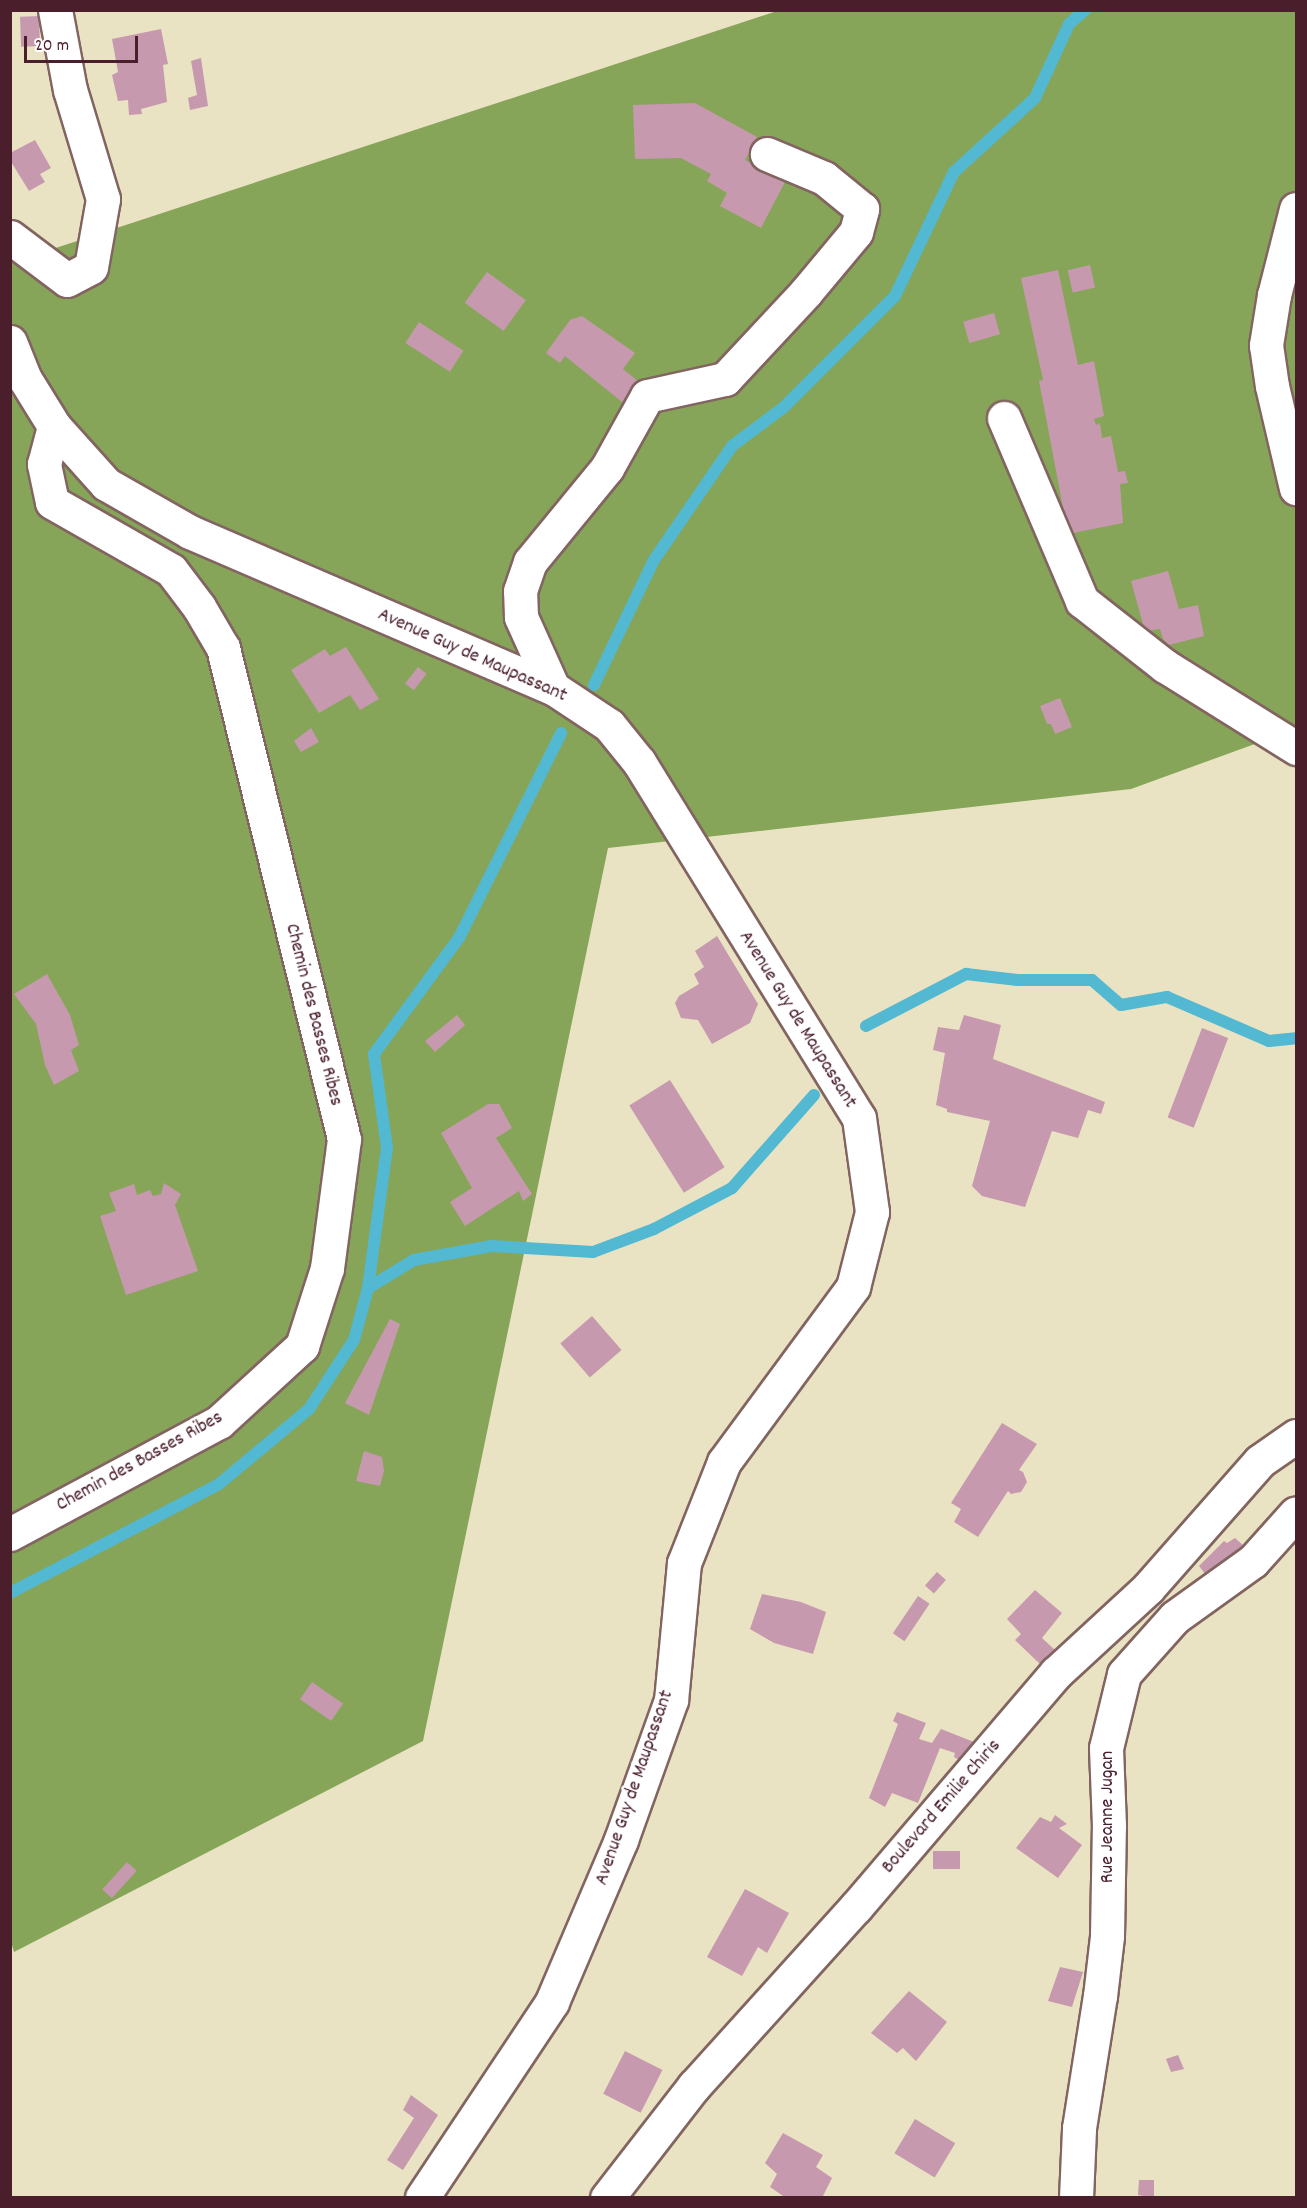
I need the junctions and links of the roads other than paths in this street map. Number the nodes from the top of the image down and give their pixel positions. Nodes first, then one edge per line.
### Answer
1 (55, 10) edge
2 (767, 153) dead end
3 (1296, 209) edge
4 (10, 237) edge
5 (1285, 302) edge
6 (10, 342) edge
7 (1004, 418) dead end
8 (54, 426) junction
9 (1296, 488) edge
10 (553, 687) junction
11 (1296, 748) edge
12 (1296, 1436) edge
13 (1296, 1513) edge
14 (10, 1534) edge
15 (422, 2198) edge
16 (607, 2198) edge
17 (1076, 2198) edge

1 - 4 street
2 - 10 street
3 - 5 street
5 - 9 street
6 - 8 street, Avenue Guy de Maupassant
7 - 11 street
8 - 10 street, Avenue Guy de Maupassant
8 - 14 street, Chemin des Basses Ribes
10 - 15 street, Avenue Guy de Maupassant
12 - 16 street, Boulevard Emilie Chiris
13 - 17 street, Rue Jeanne Jugan

